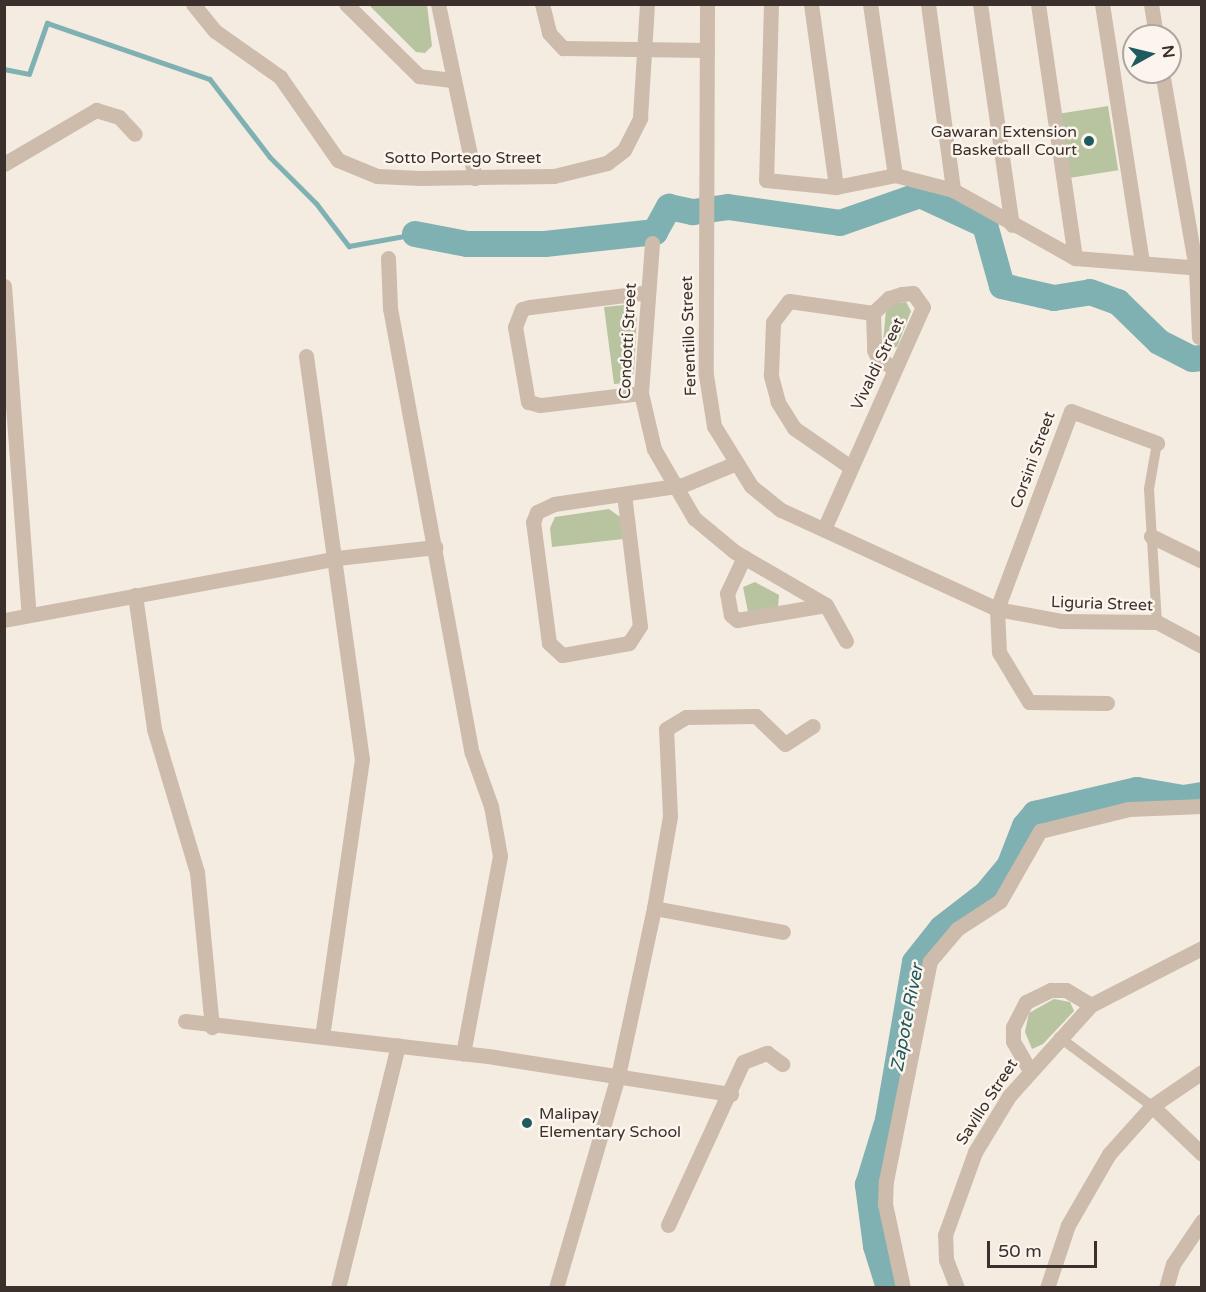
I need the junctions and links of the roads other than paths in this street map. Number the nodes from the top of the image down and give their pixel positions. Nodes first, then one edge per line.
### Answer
1 (193, 4) edge
2 (346, 4) edge
3 (438, 4) edge
4 (542, 4) edge
5 (647, 4) edge
6 (707, 4) edge
7 (771, 4) edge
8 (812, 4) edge
9 (870, 4) edge
10 (928, 4) edge
11 (980, 4) edge
12 (1038, 4) edge
13 (1102, 4) edge
14 (1151, 4) edge
15 (1154, 24) edge
16 (646, 50) junction
17 (707, 50) junction
18 (454, 80) junction
19 (1164, 84) edge
20 (135, 134) dead end
21 (4, 164) edge
22 (895, 175) junction
23 (475, 178) junction
24 (836, 187) junction
25 (953, 190) junction
26 (1012, 225) junction
27 (652, 243) dead end
28 (388, 258) dead end
29 (1075, 258) junction
30 (1142, 263) junction
31 (1199, 268) edge
32 (4, 286) edge
33 (648, 292) junction
34 (873, 313) junction
35 (1199, 337) dead end
36 (306, 356) dead end
37 (895, 369) junction
38 (641, 393) junction
39 (1157, 443) joint
40 (734, 464) junction
41 (849, 466) junction
42 (674, 487) junction
43 (624, 494) junction
44 (824, 529) junction
45 (1151, 536) junction
46 (435, 547) junction
47 (744, 557) junction
48 (337, 558) junction
49 (1202, 561) edge
50 (135, 595) junction
51 (826, 605) junction
52 (997, 609) junction
53 (29, 615) junction
54 (4, 620) edge
55 (1157, 622) junction
56 (846, 640) dead end
57 (1202, 646) edge
58 (1107, 703) dead end
59 (813, 726) dead end
60 (1202, 806) edge
61 (654, 908) junction
62 (783, 932) dead end
63 (1202, 948) edge
64 (1091, 1005) junction
65 (185, 1022) dead end
66 (212, 1027) junction
67 (322, 1036) junction
68 (1059, 1037) junction
69 (398, 1045) junction
70 (464, 1054) junction
71 (782, 1064) dead end
72 (1029, 1069) junction
73 (1202, 1072) edge
74 (618, 1076) junction
75 (731, 1094) junction
76 (1152, 1106) junction
77 (1202, 1154) edge
78 (1202, 1221) edge
79 (668, 1225) dead end
80 (338, 1287) edge
81 (556, 1287) edge
82 (903, 1287) edge
83 (957, 1287) edge
84 (1047, 1287) edge
85 (1166, 1287) edge

1 - 23 street, Sotto Portego Street
2 - 18 street
3 - 18 street
4 - 16 street
5 - 16 street, Sotto Portego Street
6 - 17 street, Ferentillo Street
7 - 24 street
8 - 24 street
9 - 22 street
10 - 25 street
11 - 26 street
12 - 29 street
13 - 30 street
14 - 15 street
16 - 17 street
16 - 23 street, Sotto Portego Street
17 - 40 street, Ferentillo Street
18 - 23 street
19 - 31 street
20 - 21 street
22 - 24 street
22 - 25 street
25 - 26 street
26 - 29 street
27 - 33 street, Condotti Street
28 - 46 street
29 - 30 street
30 - 31 street
31 - 35 street
32 - 53 street
33 - 38 street, Condotti Street
33 - 38 street
34 - 37 street
34 - 37 street, Vivaldi Street
34 - 41 street, Vivaldi Street
36 - 48 street
37 - 41 street, Vivaldi Street
38 - 42 street, Condotti Street
39 - 45 street
39 - 52 street, Corsini Street
40 - 42 street
40 - 44 street, Ferentillo Street
41 - 44 street, Vivaldi Street
42 - 43 street
42 - 47 street, Condotti Street
43 - 43 street
44 - 52 street, Ferentillo Street
45 - 49 street
45 - 55 street
46 - 48 street
46 - 70 street
47 - 51 street, Condotti Street
47 - 51 street
48 - 50 street
48 - 67 street
50 - 53 street
50 - 66 street
51 - 56 street, Condotti Street
52 - 55 street, Liguria Street
52 - 58 street
53 - 54 street
55 - 57 street, Liguria Street
59 - 61 street
60 - 82 street
61 - 62 street
61 - 74 street
63 - 64 street, Savillo Street
64 - 68 street, Savillo Street
64 - 72 street
65 - 66 street
66 - 67 street
67 - 69 street
68 - 72 street, Savillo Street
68 - 76 street
69 - 70 street
69 - 80 street
70 - 74 street
71 - 75 street
72 - 83 street, Savillo Street
73 - 76 street
74 - 75 street
74 - 81 street
75 - 79 street
76 - 77 street
76 - 84 street
78 - 85 street

